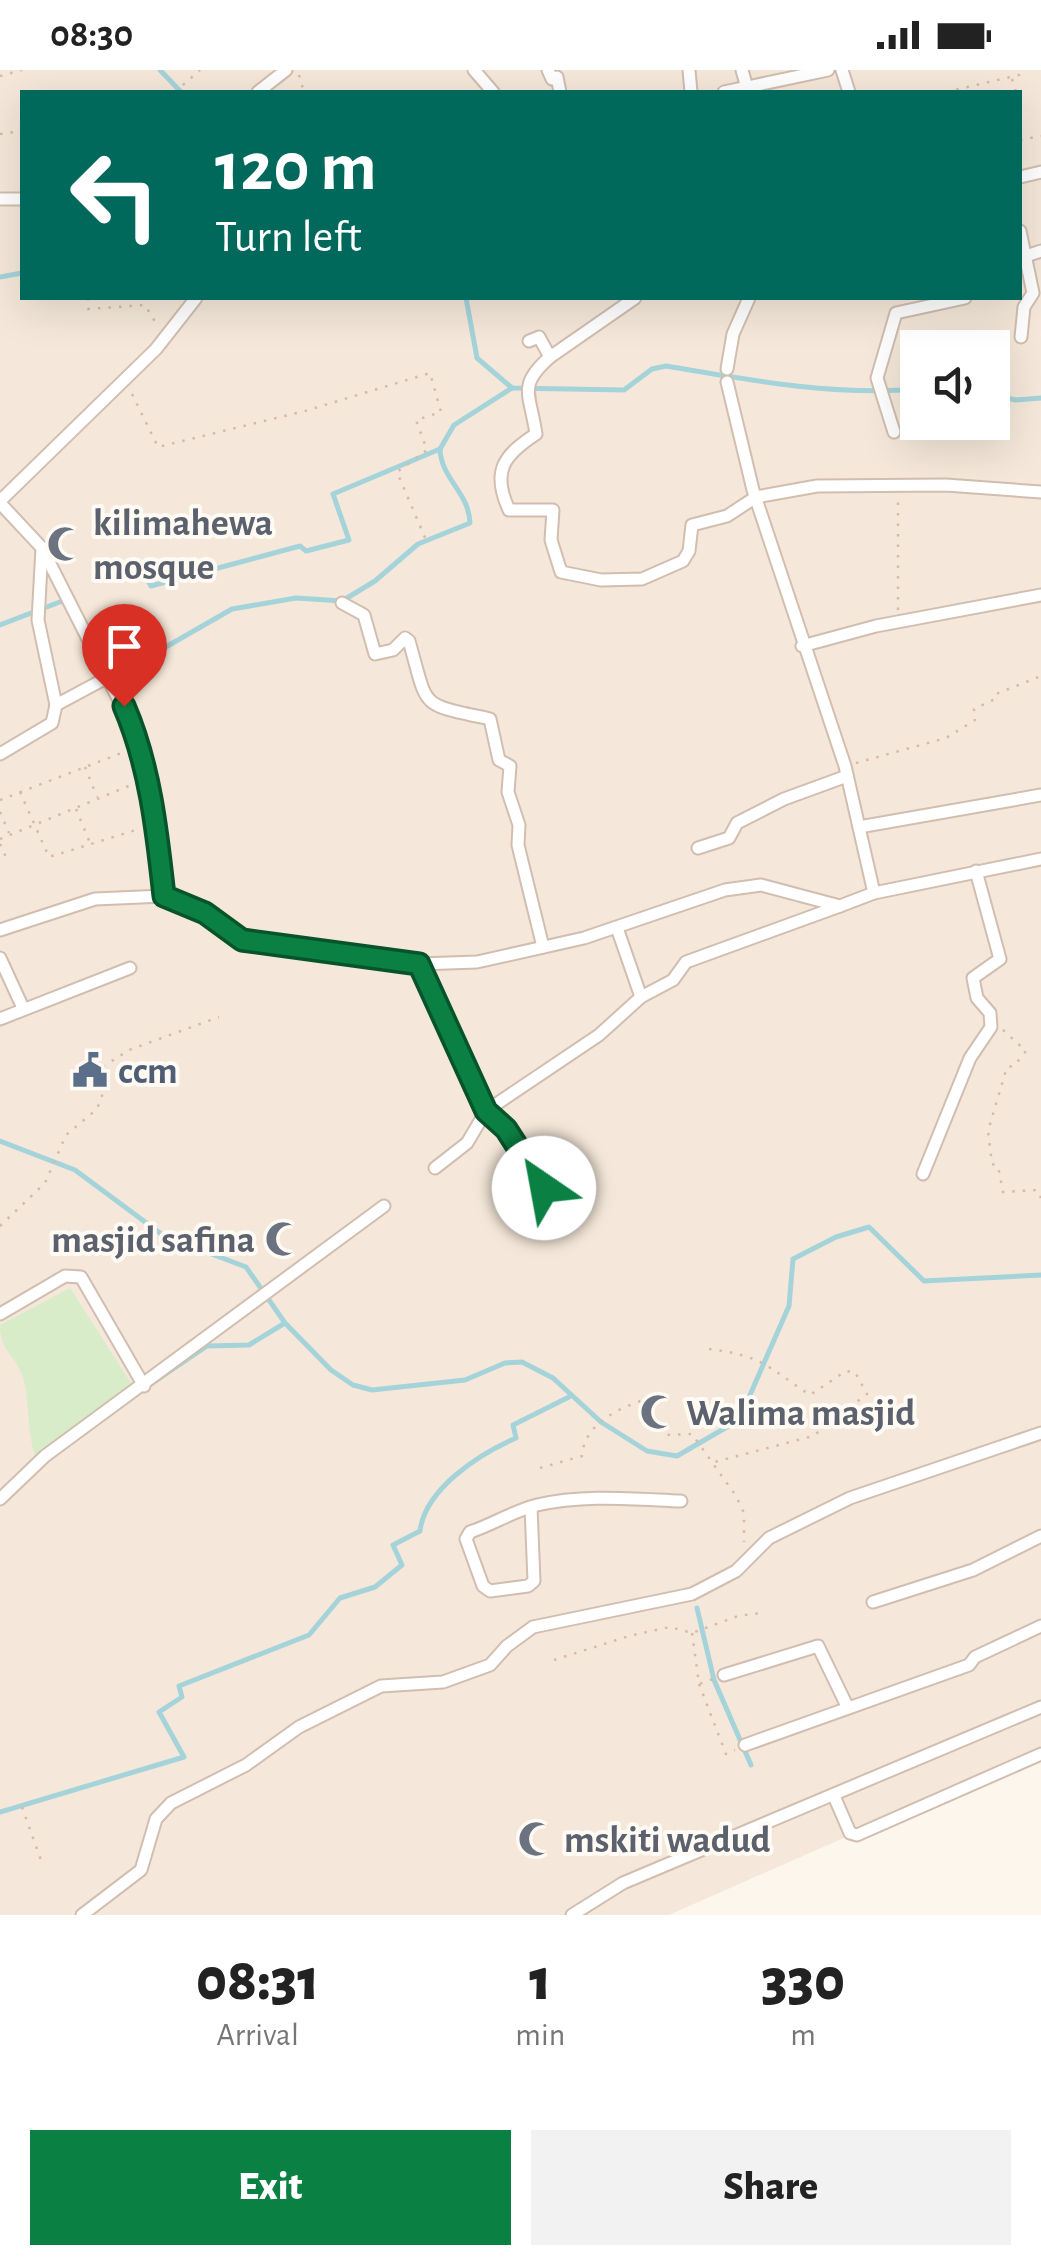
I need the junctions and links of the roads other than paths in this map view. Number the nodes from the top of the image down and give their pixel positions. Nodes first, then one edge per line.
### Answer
1 (286, 70) edge
2 (474, 70) edge
3 (548, 70) edge
4 (742, 70) edge
5 (828, 70) edge
6 (747, 88) junction
7 (261, 90) edge
8 (491, 90) edge
9 (560, 90) edge
10 (736, 90) edge
11 (1041, 250) edge
12 (1023, 257) edge
13 (1031, 292) edge
14 (194, 300) edge
15 (632, 300) edge
16 (748, 300) edge
17 (957, 300) edge
18 (1021, 337) dead end
19 (529, 341) dead end
20 (550, 357) junction
21 (894, 432) dead end
22 (1041, 492) edge
23 (756, 498) junction
24 (0, 502) edge
25 (42, 548) junction
26 (1041, 595) edge
27 (342, 603) dead end
28 (802, 646) junction
29 (110, 676) junction
30 (56, 705) junction
31 (0, 754) edge
32 (846, 772) junction
33 (1041, 795) edge
34 (860, 826) junction
35 (698, 848) dead end
36 (1041, 858) edge
37 (976, 871) junction
38 (874, 893) junction
39 (164, 896) junction
40 (840, 906) junction
41 (617, 928) junction
42 (0, 930) edge
43 (543, 947) junction
44 (0, 958) edge
45 (419, 964) junction
46 (130, 968) dead end
47 (640, 997) junction
48 (24, 1008) junction
49 (0, 1019) edge
50 (486, 1111) junction
51 (435, 1168) dead end
52 (923, 1174) dead end
53 (544, 1188) dead end
54 (384, 1206) dead end
55 (0, 1314) edge
56 (144, 1386) junction
57 (1041, 1433) edge
58 (0, 1499) edge
59 (681, 1502) dead end
60 (531, 1507) junction
61 (1041, 1536) edge
62 (873, 1602) dead end
63 (1041, 1626) edge
64 (724, 1675) dead end
65 (847, 1706) junction
66 (1041, 1707) edge
67 (741, 1747) road end
68 (1041, 1754) edge
69 (834, 1796) junction
70 (82, 1915) edge
71 (572, 1915) edge

1 - 7 street
2 - 8 street
3 - 9 street
4 - 6 street
5 - 6 street
6 - 10 street
11 - 12 street
12 - 13 street
13 - 18 street
14 - 24 street
15 - 20 street
16 - 23 street
17 - 21 street
19 - 20 street
20 - 23 street
22 - 23 street
23 - 28 street
24 - 25 street
25 - 29 street
25 - 30 street
26 - 28 street
27 - 43 street
28 - 32 street
29 - 30 street
29 - 39 street
30 - 31 street
32 - 34 street
32 - 35 street
33 - 34 street
34 - 38 street
36 - 37 street
37 - 38 street
37 - 52 street
38 - 40 street
39 - 42 street
39 - 45 street
40 - 41 street
40 - 47 street
41 - 43 street
41 - 47 street
43 - 45 street
44 - 48 street
45 - 50 street
46 - 48 street
47 - 50 street
48 - 49 street
50 - 51 street
50 - 53 street
54 - 56 street
55 - 56 street
56 - 58 street
57 - 70 street
59 - 60 street
60 - 60 street
61 - 62 street
63 - 65 street
64 - 65 street
65 - 67 street
66 - 69 street
68 - 69 street
69 - 71 street

